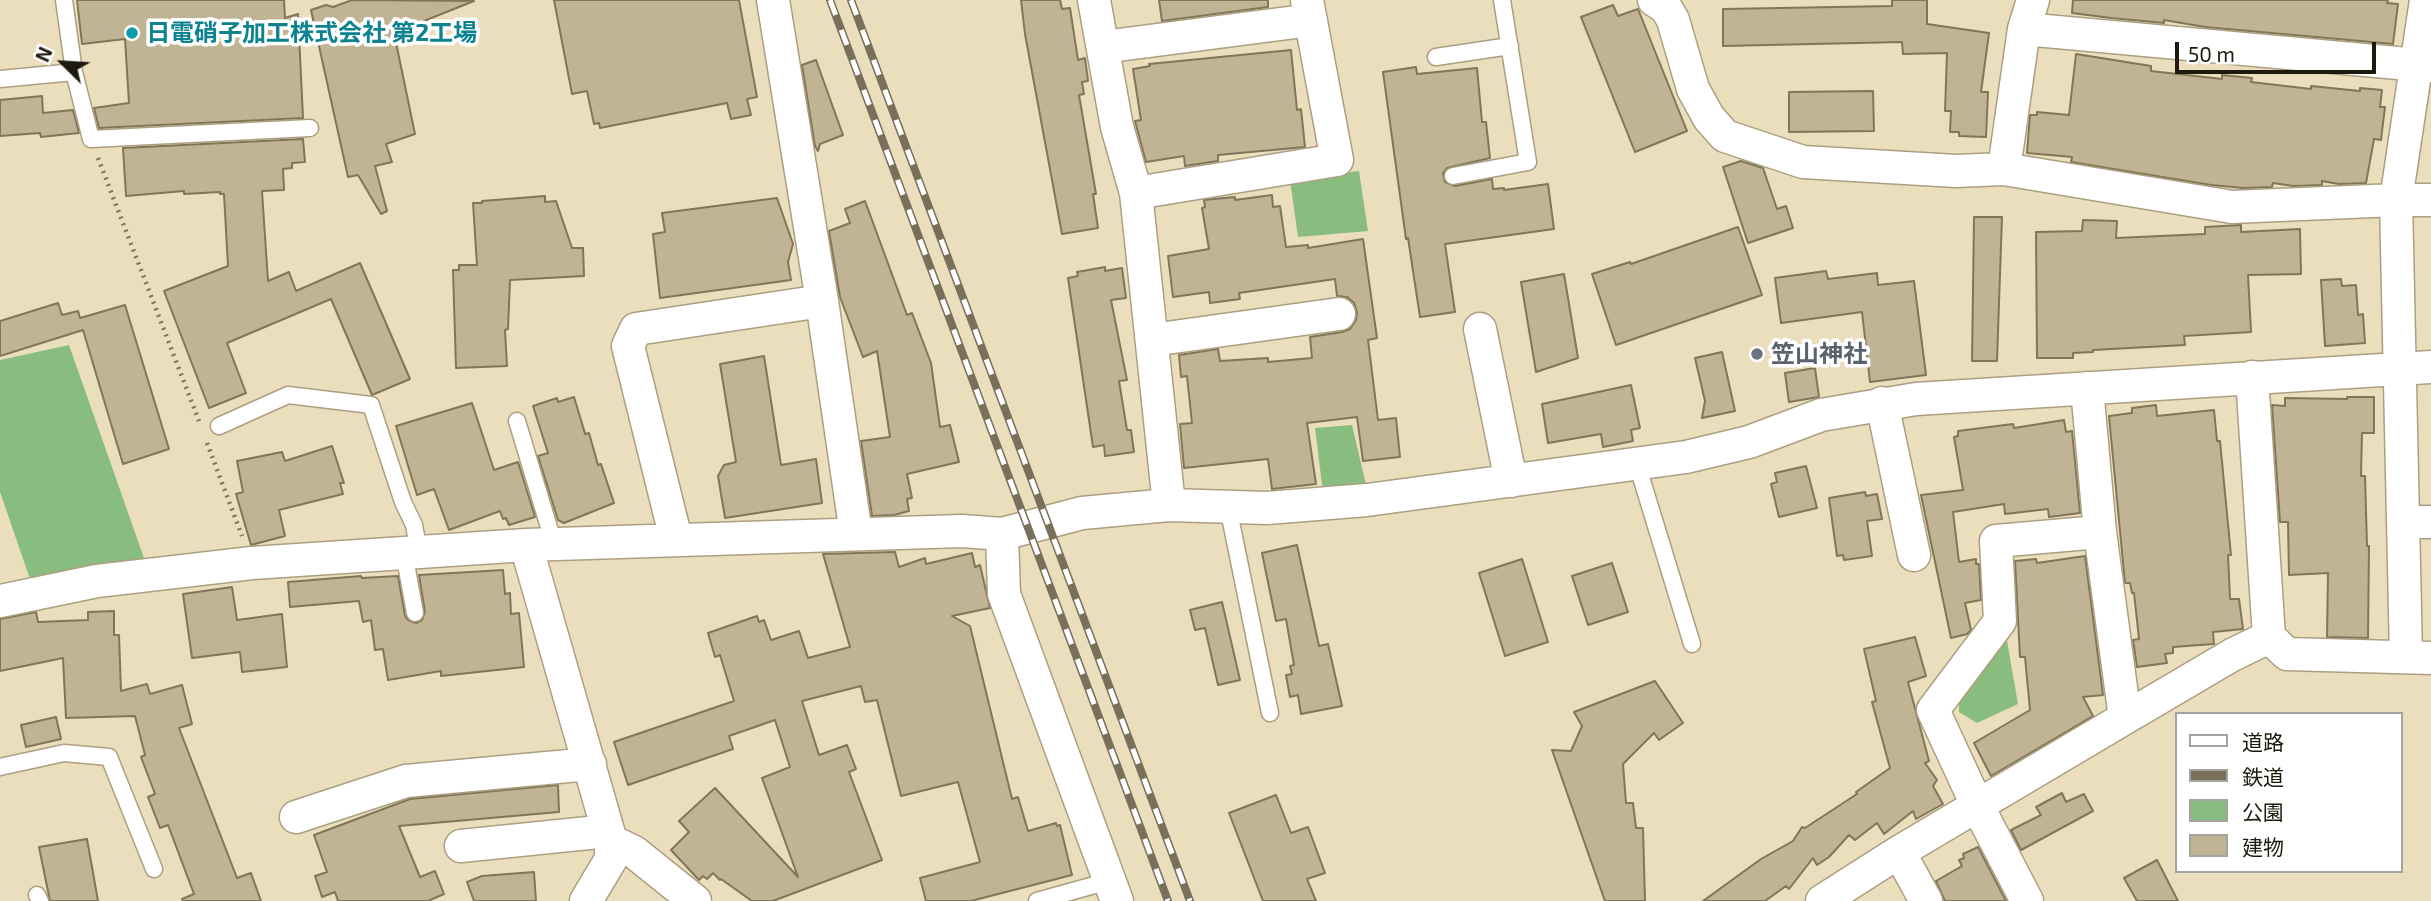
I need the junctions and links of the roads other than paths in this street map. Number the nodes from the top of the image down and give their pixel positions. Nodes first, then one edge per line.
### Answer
1 (64, 0) edge
2 (773, 0) edge
3 (1094, 0) edge
4 (1502, 0) edge
5 (1654, 0) edge
6 (2426, 0) edge
7 (1309, 10) edge
8 (2028, 14) edge
9 (1510, 46) junction
10 (1103, 47) junction
11 (1436, 57) dead end
12 (2423, 66) edge
13 (74, 72) junction
14 (0, 79) edge
15 (310, 128) dead end
16 (2004, 169) junction
17 (1453, 176) dead end
18 (1136, 193) junction
19 (2396, 200) junction
20 (2431, 201) edge
21 (822, 301) junction
22 (1339, 314) dead end
23 (1480, 329) dead end
24 (1152, 340) junction
25 (2399, 367) junction
26 (2431, 367) edge
27 (2252, 377) junction
28 (2087, 388) junction
29 (1882, 403) junction
30 (517, 421) dead end
31 (219, 426) dead end
32 (1637, 464) junction
33 (1511, 481) junction
34 (1169, 505) junction
35 (1228, 507) junction
36 (2417, 522) edge
37 (2100, 532) junction
38 (856, 534) junction
39 (1002, 534) junction
40 (676, 539) junction
41 (540, 545) junction
42 (411, 552) junction
43 (1914, 555) dead end
44 (0, 601) edge
45 (415, 613) dead end
46 (2269, 637) junction
47 (1692, 644) dead end
48 (2418, 657) edge
49 (1270, 713) dead end
50 (2125, 718) junction
51 (590, 764) junction
52 (0, 766) edge
53 (1977, 805) junction
54 (296, 817) dead end
55 (609, 836) junction
56 (461, 846) dead end
57 (1899, 852) junction
58 (155, 869) dead end
59 (1113, 891) edge
60 (586, 901) edge
61 (695, 901) edge
62 (1037, 901) edge
63 (1822, 901) edge
64 (1926, 901) edge
65 (2027, 901) edge

1 - 13 lane
2 - 21 street
3 - 10 street
4 - 9 lane
5 - 16 street
6 - 12 street
7 - 10 street
7 - 18 street
8 - 12 street
8 - 16 street
9 - 11 lane
9 - 17 lane
10 - 18 street
12 - 19 street
13 - 14 lane
13 - 15 lane
16 - 19 street
18 - 24 street
19 - 20 street
19 - 25 street
21 - 38 street
21 - 40 street
22 - 24 street
23 - 33 street
24 - 34 street
25 - 26 street
25 - 27 street
25 - 36 street
27 - 28 street
27 - 46 street
28 - 29 street
28 - 37 street
29 - 32 street
29 - 43 street
30 - 41 lane
31 - 42 lane
32 - 33 street
32 - 47 lane
33 - 35 street
34 - 35 street
34 - 39 street
35 - 49 lane
36 - 48 street
37 - 50 street
37 - 53 street
38 - 39 street
38 - 40 street
39 - 59 street
40 - 41 street
41 - 42 street
41 - 51 street
42 - 44 street
42 - 45 lane
46 - 48 street
46 - 50 street
50 - 53 street
51 - 54 street
51 - 55 street
52 - 58 lane
53 - 57 street
53 - 65 street
55 - 56 street
55 - 60 street
55 - 61 street
57 - 63 street
57 - 64 street
59 - 62 lane

